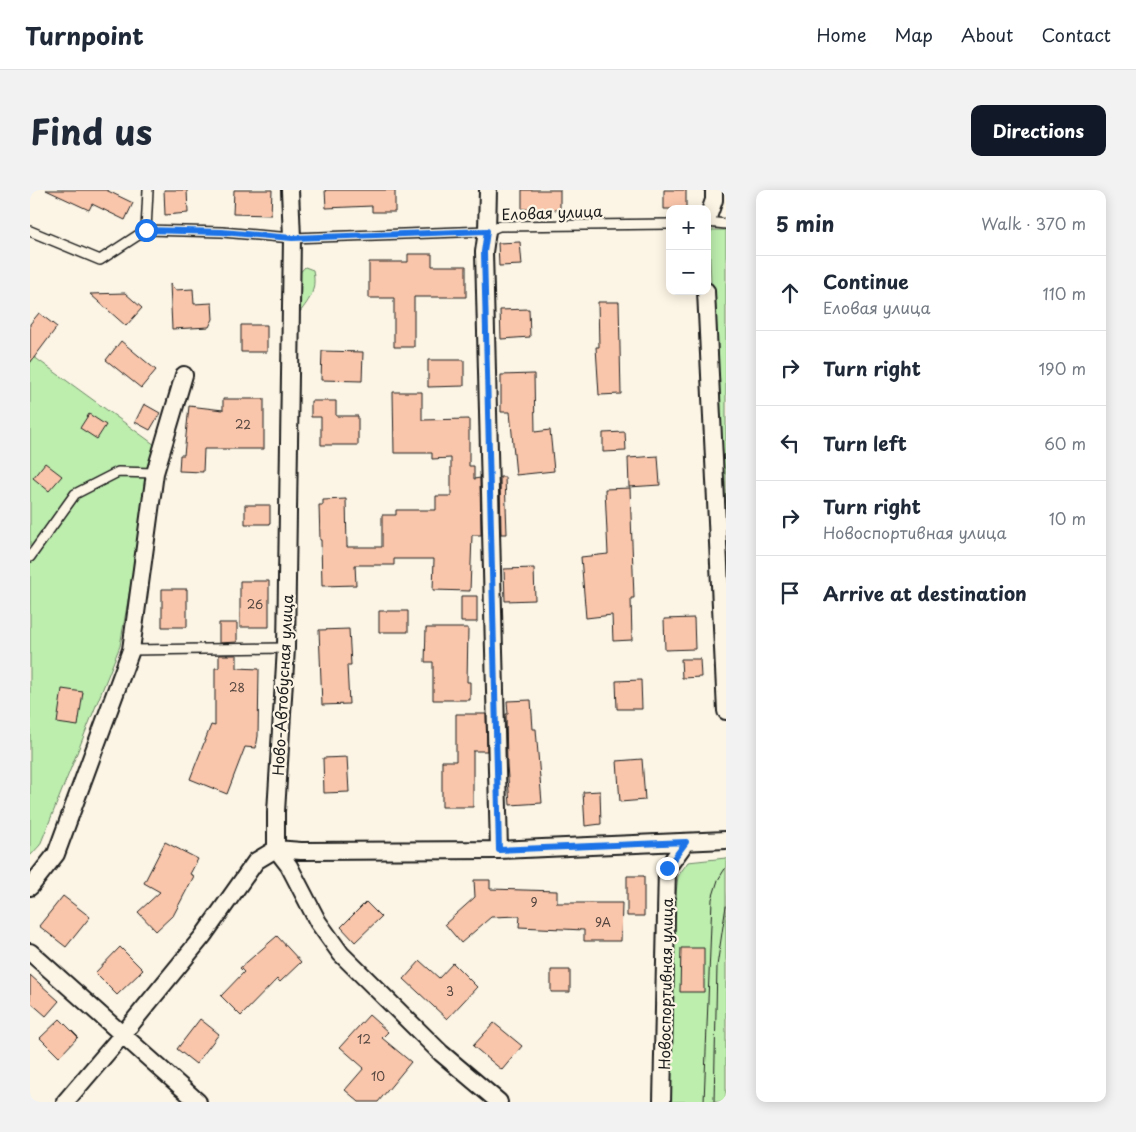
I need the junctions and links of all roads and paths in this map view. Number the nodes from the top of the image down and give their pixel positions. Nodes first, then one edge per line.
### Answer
1 (148, 190) edge
2 (290, 190) edge
3 (488, 190) edge
4 (714, 190) edge
5 (711, 209) edge
6 (711, 222) edge
7 (666, 224) edge
8 (726, 224) edge
9 (146, 230) junction
10 (30, 231) edge
11 (487, 231) junction
12 (292, 238) junction
13 (706, 295) edge
14 (184, 375) dead end
15 (155, 473) junction
16 (30, 556) edge
17 (286, 648) junction
18 (131, 650) junction
19 (726, 711) edge
20 (726, 840) edge
21 (686, 842) junction
22 (276, 849) junction
23 (499, 850) junction
24 (30, 887) edge
25 (30, 952) edge
26 (123, 1034) junction
27 (65, 1102) edge
28 (198, 1102) edge
29 (499, 1102) edge
30 (662, 1102) edge

1 - 9 lane
2 - 12 street, Ново-Автобусная улица
3 - 11 street
4 - 5 street
6 - 8 lane
7 - 11 lane, Еловая улица
9 - 10 lane
9 - 12 lane, Еловая улица
11 - 12 lane, Еловая улица
11 - 23 street
12 - 17 street, Ново-Автобусная улица
13 - 19 street
14 - 15 street
15 - 16 lane
15 - 18 street
17 - 18 lane
17 - 22 street, Ново-Автобусная улица
18 - 24 street
20 - 21 street
21 - 23 street
21 - 30 street, Новоспортивная улица
22 - 23 street
22 - 26 street
22 - 29 street
25 - 26 street
26 - 27 street
26 - 28 street

